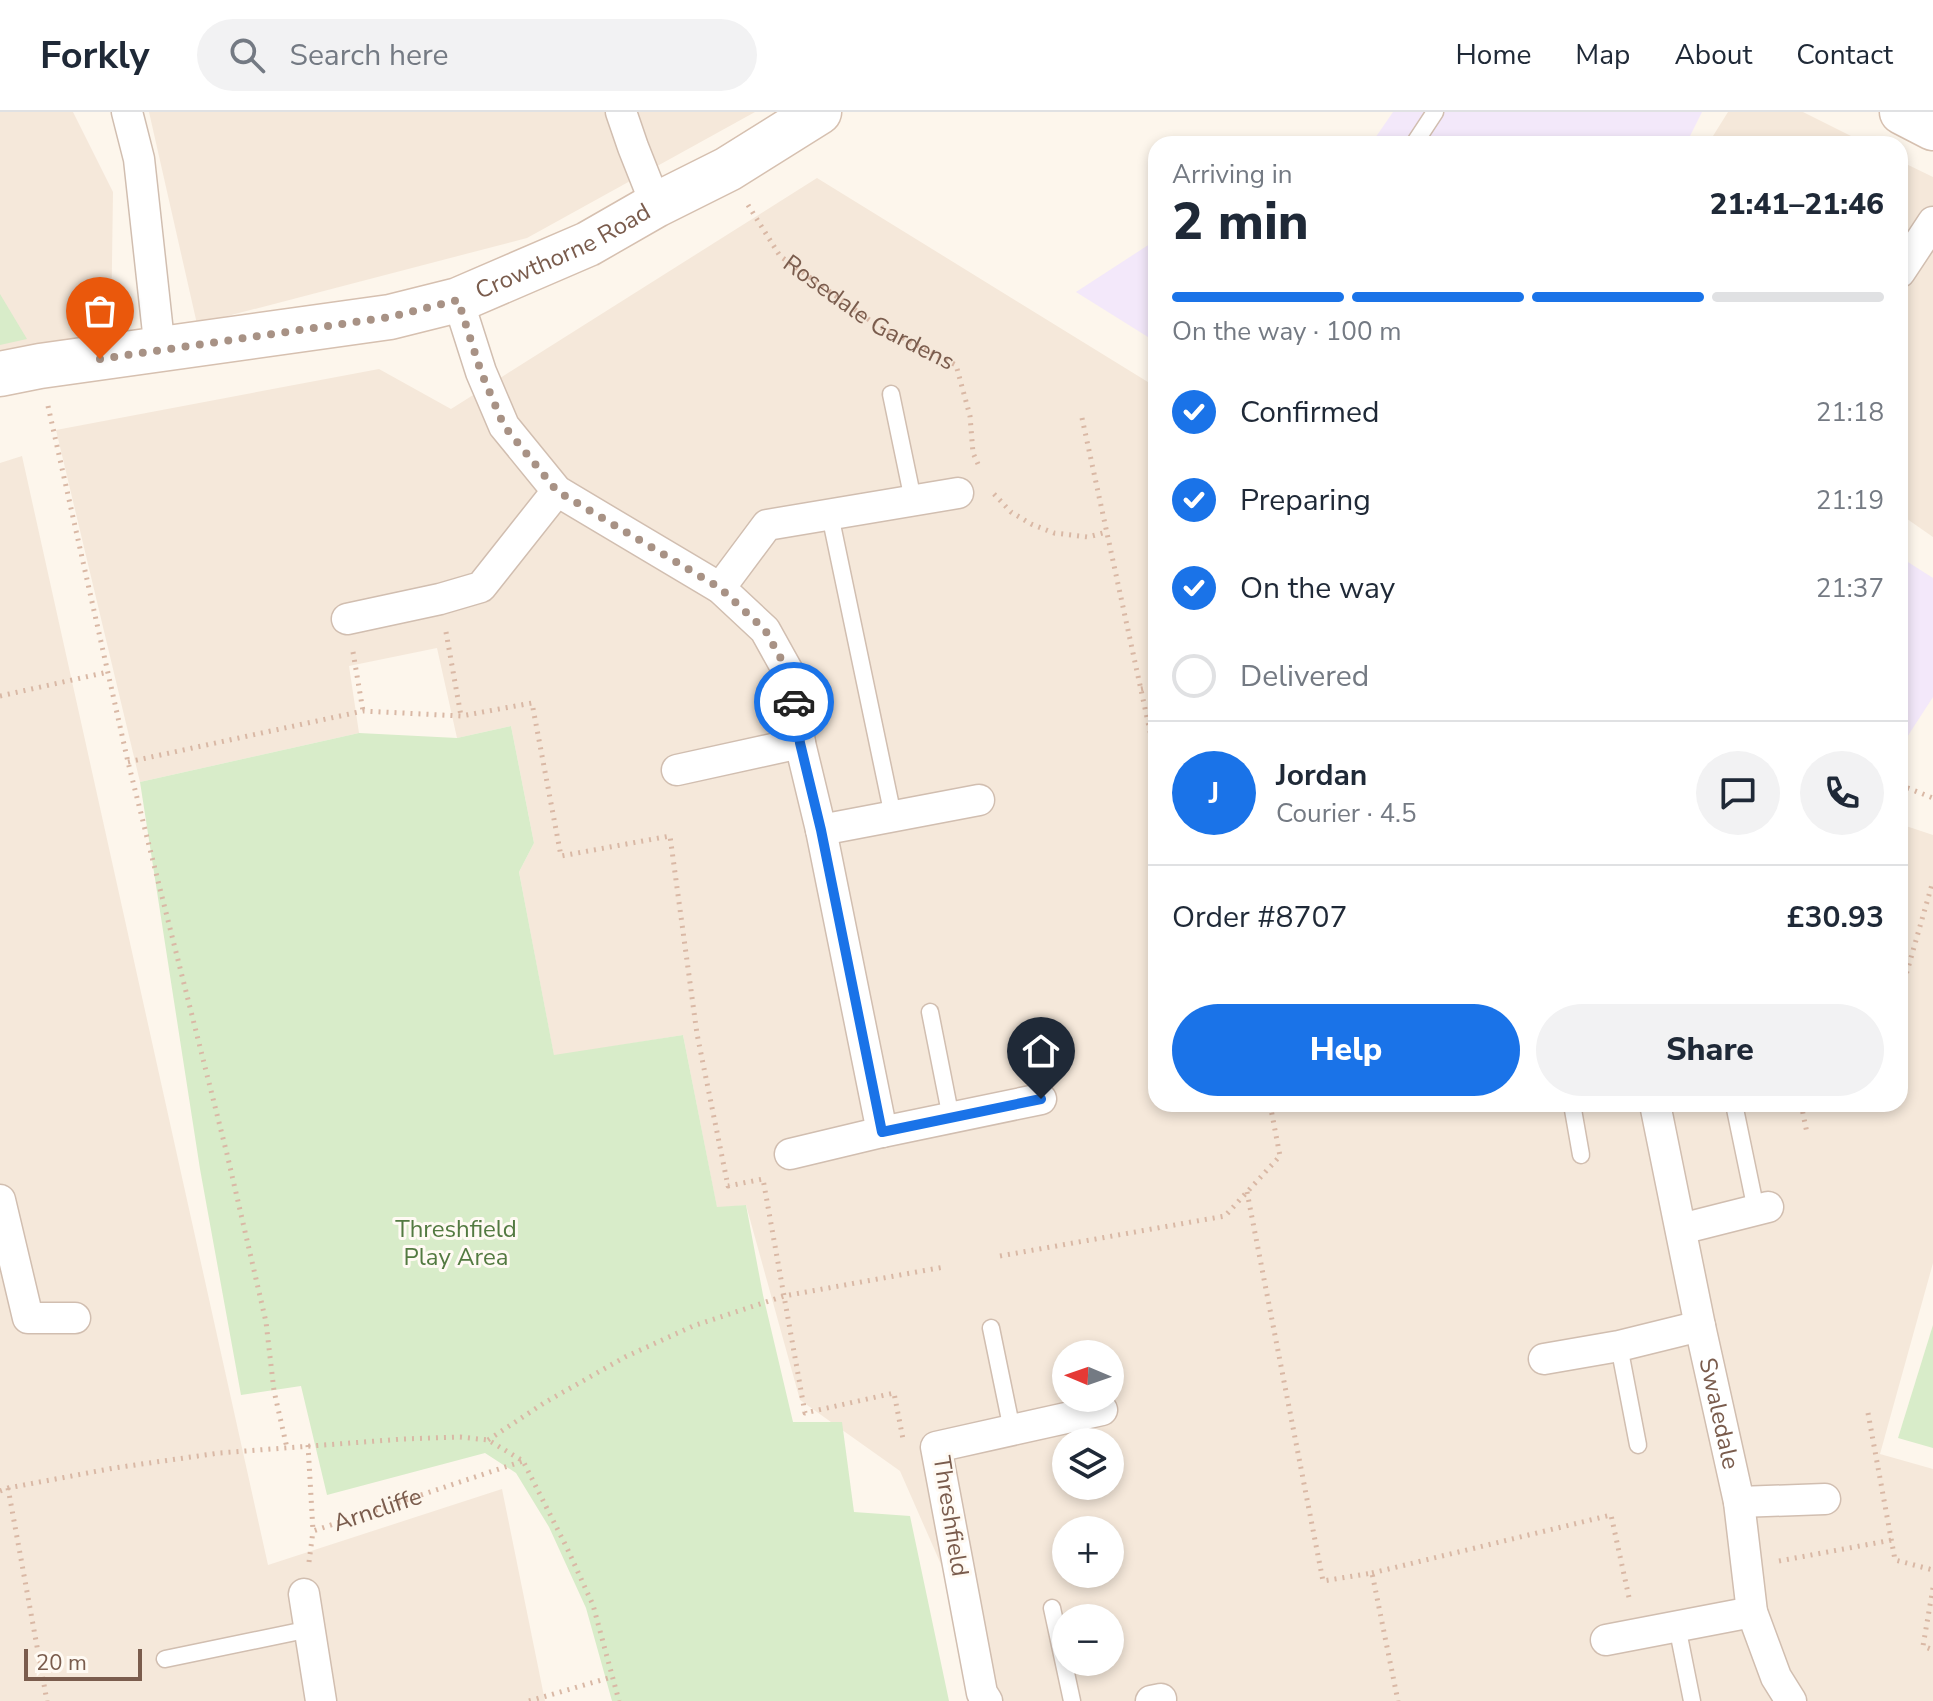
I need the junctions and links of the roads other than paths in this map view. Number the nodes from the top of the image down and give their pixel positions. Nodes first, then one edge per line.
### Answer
1 (127, 112) edge
2 (621, 112) edge
3 (819, 112) edge
4 (1435, 112) edge
5 (1902, 112) edge
6 (1933, 128) edge
7 (1419, 136) edge
8 (656, 205) junction
9 (1933, 222) edge
10 (1908, 260) edge
11 (458, 300) junction
12 (160, 351) junction
13 (20, 370) edge
14 (891, 394) dead end
15 (557, 491) junction
16 (958, 493) dead end
17 (913, 500) junction
18 (830, 515) junction
19 (720, 588) junction
20 (347, 619) road end
21 (800, 743) junction
22 (677, 770) dead end
23 (979, 800) dead end
24 (893, 816) junction
25 (821, 830) junction
26 (930, 1012) dead end
27 (1041, 1099) dead end
28 (1573, 1112) edge
29 (1657, 1112) edge
30 (1736, 1112) edge
31 (951, 1118) junction
32 (882, 1132) junction
33 (790, 1154) dead end
34 (1581, 1155) dead end
35 (0, 1200) edge
36 (1762, 1208) joint
37 (1681, 1229) junction
38 (5, 1239) edge
39 (75, 1318) dead end
40 (1700, 1326) junction
41 (991, 1328) dead end
42 (1619, 1346) junction
43 (1544, 1359) dead end
44 (1093, 1412) edge
45 (1012, 1430) junction
46 (1638, 1445) dead end
47 (1825, 1499) dead end
48 (1739, 1502) junction
49 (304, 1594) dead end
50 (1752, 1612) junction
51 (1677, 1626) junction
52 (310, 1629) junction
53 (1606, 1640) dead end
54 (165, 1659) dead end
55 (1067, 1676) edge
56 (321, 1701) edge
57 (987, 1701) edge
58 (1072, 1701) edge
59 (1692, 1701) edge
60 (1791, 1701) edge

1 - 12 street
2 - 8 street
3 - 8 street, Crowthorne Road
4 - 7 lane
5 - 6 street
8 - 11 street, Crowthorne Road
9 - 10 street
11 - 12 street, Crowthorne Road
11 - 15 street
12 - 13 street, Crowthorne Road
14 - 17 lane
15 - 19 street
15 - 20 street
16 - 17 street
17 - 18 street
18 - 19 street
18 - 24 lane
19 - 21 street
21 - 22 street
21 - 25 street
23 - 24 street
24 - 25 street
25 - 32 street
26 - 31 lane
27 - 31 street
28 - 34 lane
29 - 37 street, Swaledale
30 - 36 lane
31 - 32 street
32 - 33 street
35 - 38 street
36 - 37 street
37 - 40 street, Swaledale
38 - 39 street
40 - 42 street, Swaledale
40 - 48 street, Swaledale
41 - 45 lane
42 - 43 street, Swaledale
42 - 46 lane
44 - 45 street, Threshfield
45 - 57 street, Threshfield
47 - 48 street, Swaledale
48 - 50 street, Swaledale
49 - 52 street
50 - 51 street
50 - 60 street, Swaledale
51 - 53 street
51 - 59 lane
52 - 54 lane
52 - 56 street
55 - 58 lane

